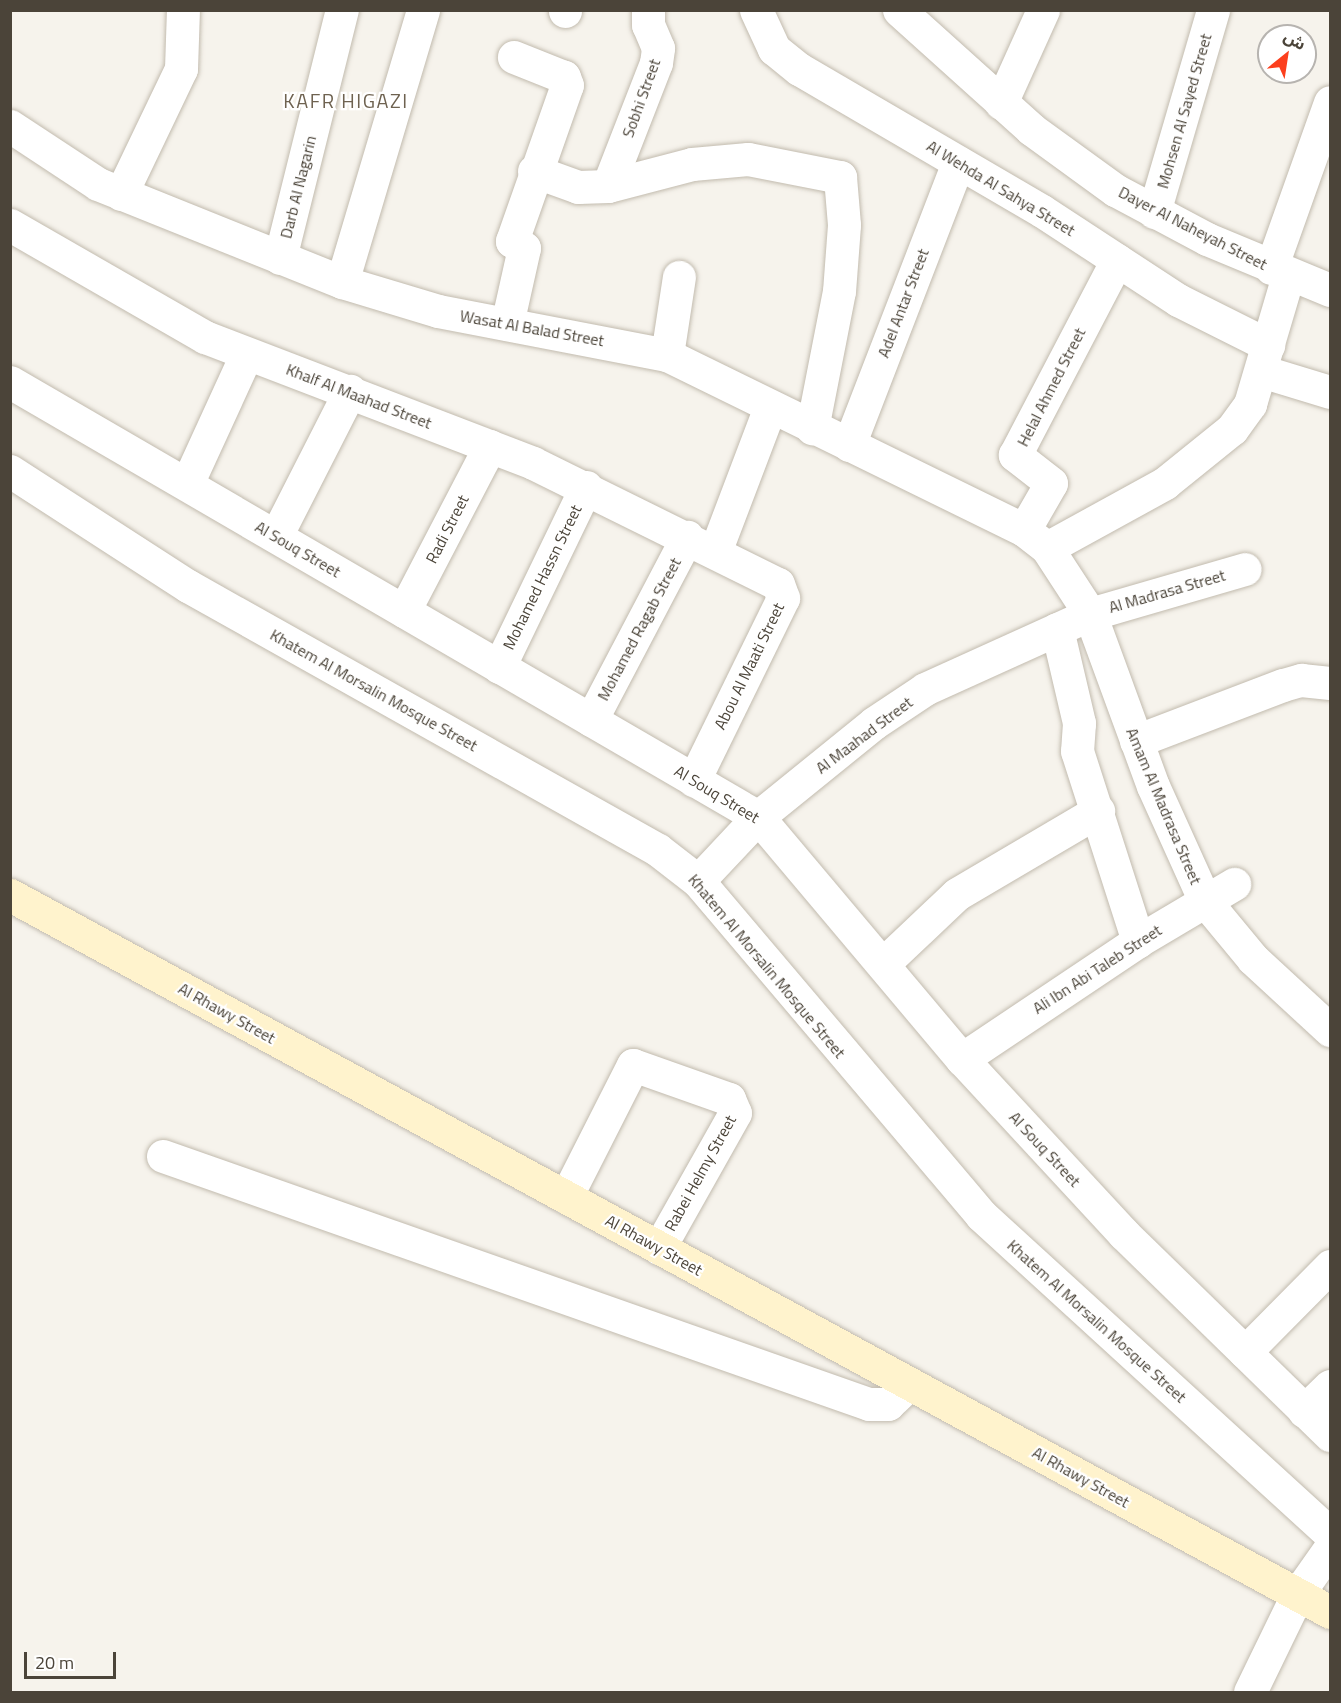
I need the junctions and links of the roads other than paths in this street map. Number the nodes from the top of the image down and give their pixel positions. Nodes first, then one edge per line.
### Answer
1 (183, 10) edge
2 (342, 10) edge
3 (423, 10) edge
4 (648, 10) edge
5 (756, 10) edge
6 (899, 10) edge
7 (1043, 10) edge
8 (1213, 10) edge
9 (514, 57) dead end
10 (1330, 102) edge
11 (1001, 103) junction
12 (10, 126) edge
13 (958, 162) junction
14 (534, 171) junction
15 (608, 186) junction
16 (121, 194) junction
17 (1154, 212) junction
18 (14, 235) edge
19 (280, 258) junction
20 (1117, 260) junction
21 (1280, 272) junction
22 (679, 277) dead end
23 (342, 282) junction
24 (1330, 290) edge
25 (507, 324) junction
26 (246, 355) junction
27 (667, 355) junction
28 (1264, 358) junction
29 (10, 382) edge
30 (350, 391) junction
31 (1330, 392) edge
32 (770, 407) junction
33 (812, 428) junction
34 (849, 445) junction
35 (490, 446) junction
36 (10, 471) edge
37 (187, 484) junction
38 (586, 487) junction
39 (276, 536) junction
40 (687, 537) junction
41 (1035, 539) junction
42 (715, 552) junction
43 (1245, 569) dead end
44 (404, 611) junction
45 (1090, 614) junction
46 (1057, 629) junction
47 (499, 667) junction
48 (1330, 683) edge
49 (591, 720) junction
50 (1136, 741) junction
51 (694, 780) junction
52 (1098, 811) junction
53 (758, 817) junction
54 (698, 881) junction
55 (1234, 884) dead end
56 (10, 895) edge
57 (1205, 901) junction
58 (1138, 941) junction
59 (884, 963) junction
60 (1330, 1030) edge
61 (962, 1059) junction
62 (163, 1156) dead end
63 (566, 1197) junction
64 (659, 1248) junction
65 (1330, 1266) edge
66 (1245, 1352) junction
67 (909, 1384) junction
68 (1330, 1386) edge
69 (1304, 1411) junction
70 (1330, 1435) edge
71 (1330, 1534) edge
72 (1330, 1548) edge
73 (1297, 1595) junction
74 (1330, 1612) edge
75 (1250, 1692) edge

1 - 16 street
2 - 19 street, Darb Al Nagarin
3 - 23 street
4 - 15 street, Sobhi Street
5 - 13 street, Al Wehda Al Sahya Street
6 - 11 street, Dayer Al Naheyah Street
7 - 11 street
8 - 17 street, Mohsen Al Sayed Street
9 - 14 street
10 - 21 street
11 - 17 street, Dayer Al Naheyah Street
12 - 16 street, Wasat Al Balad Street
13 - 20 street, Al Wehda Al Sahya Street
13 - 34 street, Adel Antar Street
14 - 15 street
14 - 25 street
15 - 33 street
16 - 19 street, Wasat Al Balad Street
17 - 21 street, Dayer Al Naheyah Street
18 - 26 street, Khalf Al Maahad Street
19 - 23 street, Wasat Al Balad Street
20 - 28 street, Al Wehda Al Sahya Street
20 - 41 street, Helal Ahmed Street
21 - 24 street, Dayer Al Naheyah Street
21 - 28 street
22 - 27 street
23 - 25 street, Wasat Al Balad Street
25 - 27 street, Wasat Al Balad Street
26 - 30 street, Khalf Al Maahad Street
26 - 37 street
27 - 32 street, Wasat Al Balad Street
28 - 31 street, Al Wehda Al Sahya Street
28 - 41 street
29 - 37 street, Al Souq Street
30 - 35 street, Khalf Al Maahad Street
30 - 39 street
32 - 33 street, Wasat Al Balad Street
32 - 42 street
33 - 34 street, Wasat Al Balad Street
34 - 41 street, Wasat Al Balad Street
35 - 38 street, Khalf Al Maahad Street
35 - 44 street, Radi Street
36 - 54 street, Khatem Al Morsalin Mosque Street
37 - 39 street, Al Souq Street
38 - 40 street, Khalf Al Maahad Street
38 - 47 street, Mohamed Hassn Street
39 - 44 street, Al Souq Street
40 - 42 street, Khalf Al Maahad Street
40 - 49 street, Mohamed Ragab Street
41 - 45 street, Amam Al Madrasa Street
42 - 51 street, Abou Al Maati Street
43 - 45 street, Al Madrasa Street
44 - 47 street, Al Souq Street
45 - 46 street, Al Maahad Street
45 - 50 street, Amam Al Madrasa Street
46 - 52 street
46 - 53 street, Al Maahad Street
47 - 49 street, Al Souq Street
48 - 50 street
49 - 51 street, Al Souq Street
50 - 57 street, Amam Al Madrasa Street
51 - 53 street, Al Souq Street
52 - 58 street
52 - 59 street
53 - 54 street, Al Maahad Street
53 - 59 street, Al Souq Street
54 - 71 street, Khatem Al Morsalin Mosque Street
55 - 57 street, Ali Ibn Abi Taleb Street
56 - 63 street, Al Rhawy Street
57 - 58 street, Ali Ibn Abi Taleb Street
57 - 60 street, Amam Al Madrasa Street
58 - 61 street, Ali Ibn Abi Taleb Street
59 - 61 street, Al Souq Street
61 - 66 street, Al Souq Street
62 - 67 street
63 - 64 street, Al Rhawy Street
63 - 64 street, Rabei Helmy Street
64 - 67 street, Al Rhawy Street
65 - 66 street
66 - 69 street, Al Souq Street
67 - 73 street, Al Rhawy Street
68 - 69 street
69 - 70 street, Al Souq Street
72 - 73 street
73 - 74 street, Al Rhawy Street
73 - 75 street

